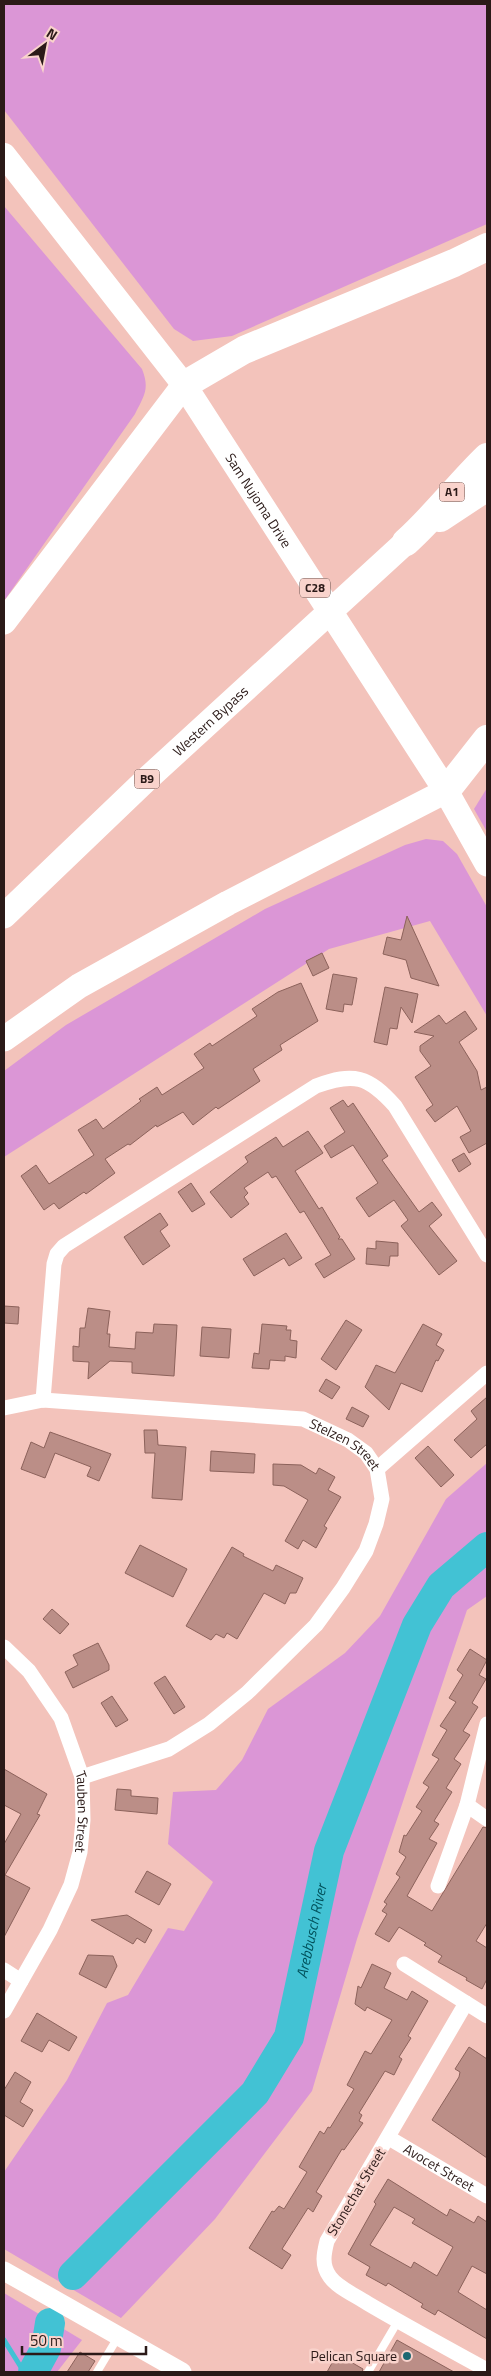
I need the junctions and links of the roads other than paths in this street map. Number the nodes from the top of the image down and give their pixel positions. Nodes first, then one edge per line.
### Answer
1 (4, 154) edge
2 (487, 247) edge
3 (184, 385) junction
4 (487, 457) edge
5 (487, 487) edge
6 (413, 536) junction
7 (4, 622) edge
8 (487, 739) edge
9 (446, 791) junction
10 (487, 864) edge
11 (4, 916) edge
12 (4, 1039) edge
13 (487, 1255) edge
14 (487, 1373) edge
15 (43, 1400) junction
16 (4, 1408) edge
17 (376, 1469) junction
18 (4, 1647) edge
19 (487, 1724) edge
20 (82, 1777) junction
21 (467, 1805) junction
22 (487, 1819) edge
23 (438, 1886) dead end
24 (404, 1964) dead end
25 (4, 1970) edge
26 (21, 1981) junction
27 (466, 2004) junction
28 (4, 2011) edge
29 (487, 2016) edge
30 (389, 2138) junction
31 (487, 2196) edge
32 (4, 2271) edge
33 (398, 2321) junction
34 (119, 2336) junction
35 (487, 2370) edge
36 (97, 2372) edge
37 (182, 2372) edge
38 (368, 2372) edge

1 - 3 main road, Sam Nujoma Drive / C28
2 - 3 highway
3 - 7 highway
3 - 9 highway, Sam Nujoma Drive / C28
4 - 6 highway, Western Bypass / A1
5 - 6 highway, Western Bypass / A1
6 - 11 highway, Western Bypass / B9
8 - 9 highway
9 - 10 highway, Sam Nujoma Drive / C28
9 - 12 highway
13 - 15 street
14 - 17 street
15 - 16 street, Stelzen Street
15 - 17 street, Stelzen Street
17 - 20 street, Stelzen Street
18 - 20 street, Tauben Street
19 - 21 street
20 - 26 street, Tauben Street
21 - 22 street
21 - 23 street
24 - 27 street
25 - 26 street
26 - 28 street, Tauben Street
27 - 29 street
27 - 30 street, Stonechat Street
30 - 31 street, Avocet Street
30 - 33 street, Stonechat Street
32 - 34 street
33 - 35 street, Stonechat Street
33 - 38 lane
34 - 36 lane
34 - 37 street

